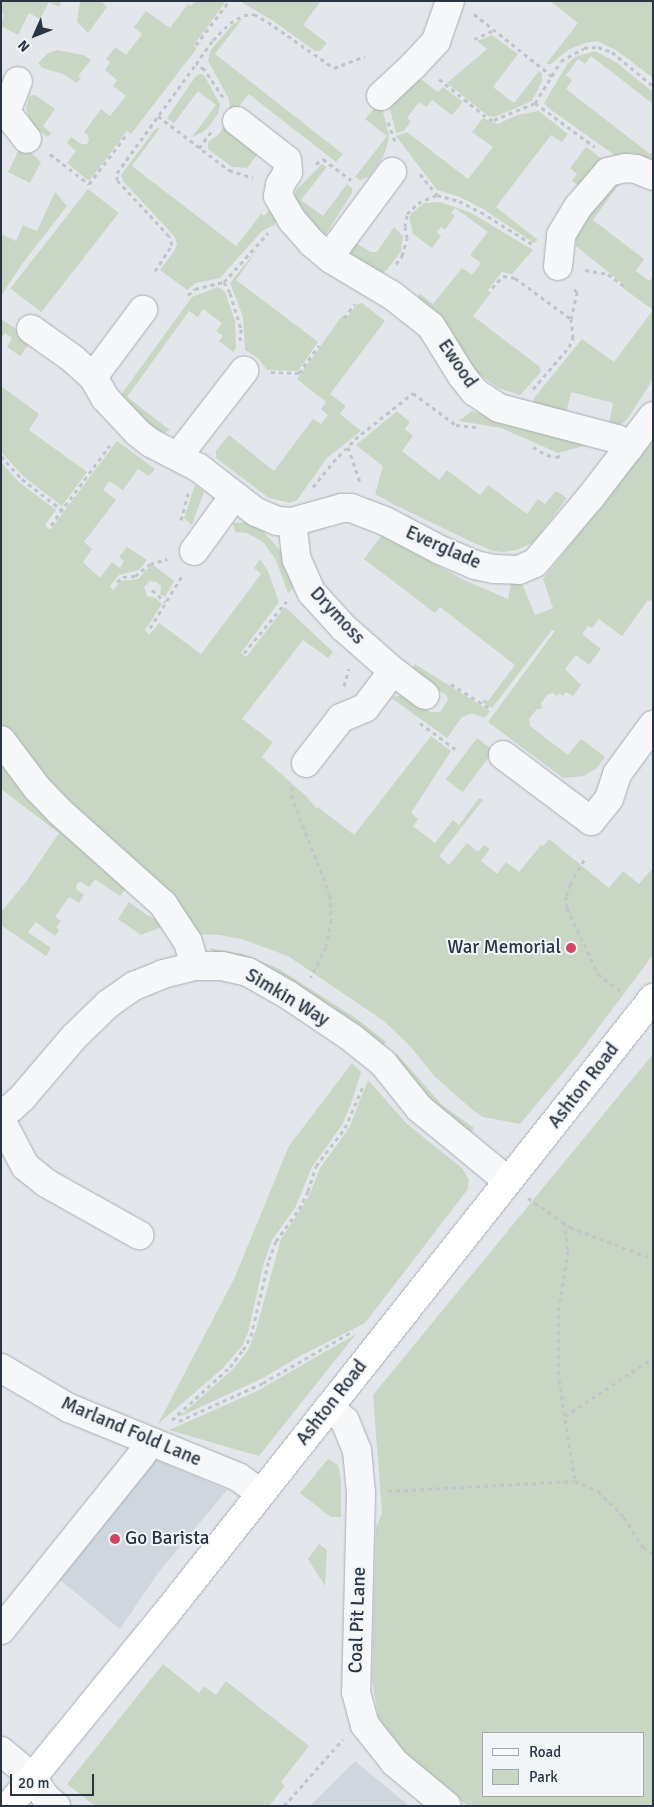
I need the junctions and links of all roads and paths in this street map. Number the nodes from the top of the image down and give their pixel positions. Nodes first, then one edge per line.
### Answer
1 (229, 1) edge
2 (459, 5) edge
3 (494, 30) junction
4 (474, 39) dead end
5 (196, 45) dead end
6 (364, 56) dead end
7 (196, 64) junction
8 (552, 76) junction
9 (18, 80) dead end
10 (445, 84) dead end
11 (653, 86) edge
12 (381, 96) dead end
13 (535, 103) junction
14 (3, 112) edge
15 (158, 116) junction
16 (226, 116) junction
17 (127, 134) dead end
18 (27, 139) joint
19 (199, 148) junction
20 (598, 149) dead end
21 (392, 172) dead end
22 (244, 174) dead end
23 (653, 176) edge
24 (272, 230) dead end
25 (534, 245) dead end
26 (329, 257) junction
27 (558, 266) dead end
28 (155, 271) dead end
29 (390, 272) dead end
30 (608, 274) dead end
31 (224, 282) junction
32 (624, 286) dead end
33 (492, 288) dead end
34 (188, 295) dead end
35 (143, 310) dead end
36 (31, 329) dead end
37 (319, 345) dead end
38 (249, 366) junction
39 (93, 377) junction
40 (527, 396) dead end
41 (653, 416) edge
42 (456, 425) dead end
43 (115, 438) dead end
44 (348, 447) junction
45 (629, 448) junction
46 (1, 456) edge
47 (178, 456) junction
48 (364, 490) dead end
49 (188, 491) dead end
50 (314, 494) dead end
51 (234, 496) junction
52 (62, 510) junction
53 (180, 519) dead end
54 (292, 522) junction
55 (52, 525) dead end
56 (194, 551) dead end
57 (150, 564) dead end
58 (117, 582) dead end
59 (177, 585) dead end
60 (152, 590) dead end
61 (289, 599) dead end
62 (166, 602) junction
63 (150, 628) dead end
64 (244, 653) dead end
65 (393, 671) junction
66 (425, 695) dead end
67 (419, 722) dead end
68 (653, 725) edge
69 (1, 740) edge
70 (458, 751) dead end
71 (503, 755) dead end
72 (306, 763) joint
73 (584, 860) dead end
74 (195, 966) junction
75 (309, 981) dead end
76 (641, 998) edge
77 (366, 1077) dead end
78 (1, 1113) edge
79 (1, 1120) edge
80 (508, 1182) junction
81 (564, 1222) junction
82 (139, 1235) dead end
83 (653, 1259) edge
84 (355, 1330) dead end
85 (653, 1358) edge
86 (1, 1368) edge
87 (329, 1408) junction
88 (565, 1416) junction
89 (164, 1429) junction
90 (575, 1481) junction
91 (261, 1493) junction
92 (361, 1493) junction
93 (653, 1553) edge
94 (1, 1630) edge
95 (365, 1725) junction
96 (1, 1751) edge
97 (32, 1777) junction
98 (9, 1806) edge
99 (56, 1806) edge
100 (284, 1806) edge
101 (447, 1806) edge

1 - 5 path
2 - 3 path
2 - 12 street
3 - 4 path
3 - 8 path
6 - 7 path
7 - 15 path
7 - 16 path
8 - 11 path
8 - 13 path
9 - 14 street
10 - 13 path
13 - 20 path
14 - 18 street
15 - 19 path
15 - 28 path
16 - 19 path
16 - 26 street, Ewood
17 - 18 path
19 - 22 path
21 - 26 street
23 - 27 street
24 - 31 path
25 - 29 path
26 - 45 street, Ewood
30 - 32 path
31 - 34 path
31 - 38 path
33 - 40 path
35 - 39 street
36 - 39 street, Everglade
37 - 38 path
38 - 47 street
39 - 47 street, Everglade
41 - 45 street, Everglade
42 - 44 path
43 - 52 path
44 - 48 path
44 - 50 path
45 - 54 street, Everglade
46 - 52 path
47 - 51 street, Everglade
49 - 53 path
51 - 54 street, Everglade
51 - 56 street
52 - 55 path
54 - 65 street, Drymoss
57 - 58 path
59 - 62 path
60 - 62 path
61 - 64 path
62 - 63 path
65 - 66 street, Drymoss
65 - 72 street
67 - 70 path
68 - 71 street
69 - 74 street
72 - 75 path
73 - 76 path
74 - 78 street, Simkin Way
74 - 80 street, Simkin Way
76 - 80 highway, Ashton Road
77 - 89 path
79 - 82 street
80 - 81 path
80 - 87 highway, Ashton Road
81 - 83 path
81 - 88 path
84 - 89 path
85 - 88 path
86 - 89 street, Marland Fold Lane
87 - 91 highway, Ashton Road
87 - 92 street, Coal Pit Lane
88 - 90 path
89 - 91 street, Marland Fold Lane
89 - 94 street
90 - 92 path
90 - 93 path
91 - 97 highway, Ashton Road
92 - 95 street, Coal Pit Lane
95 - 100 path
95 - 101 street, Coal Pit Lane
96 - 97 street
97 - 98 highway, Ashton Road
97 - 99 street

